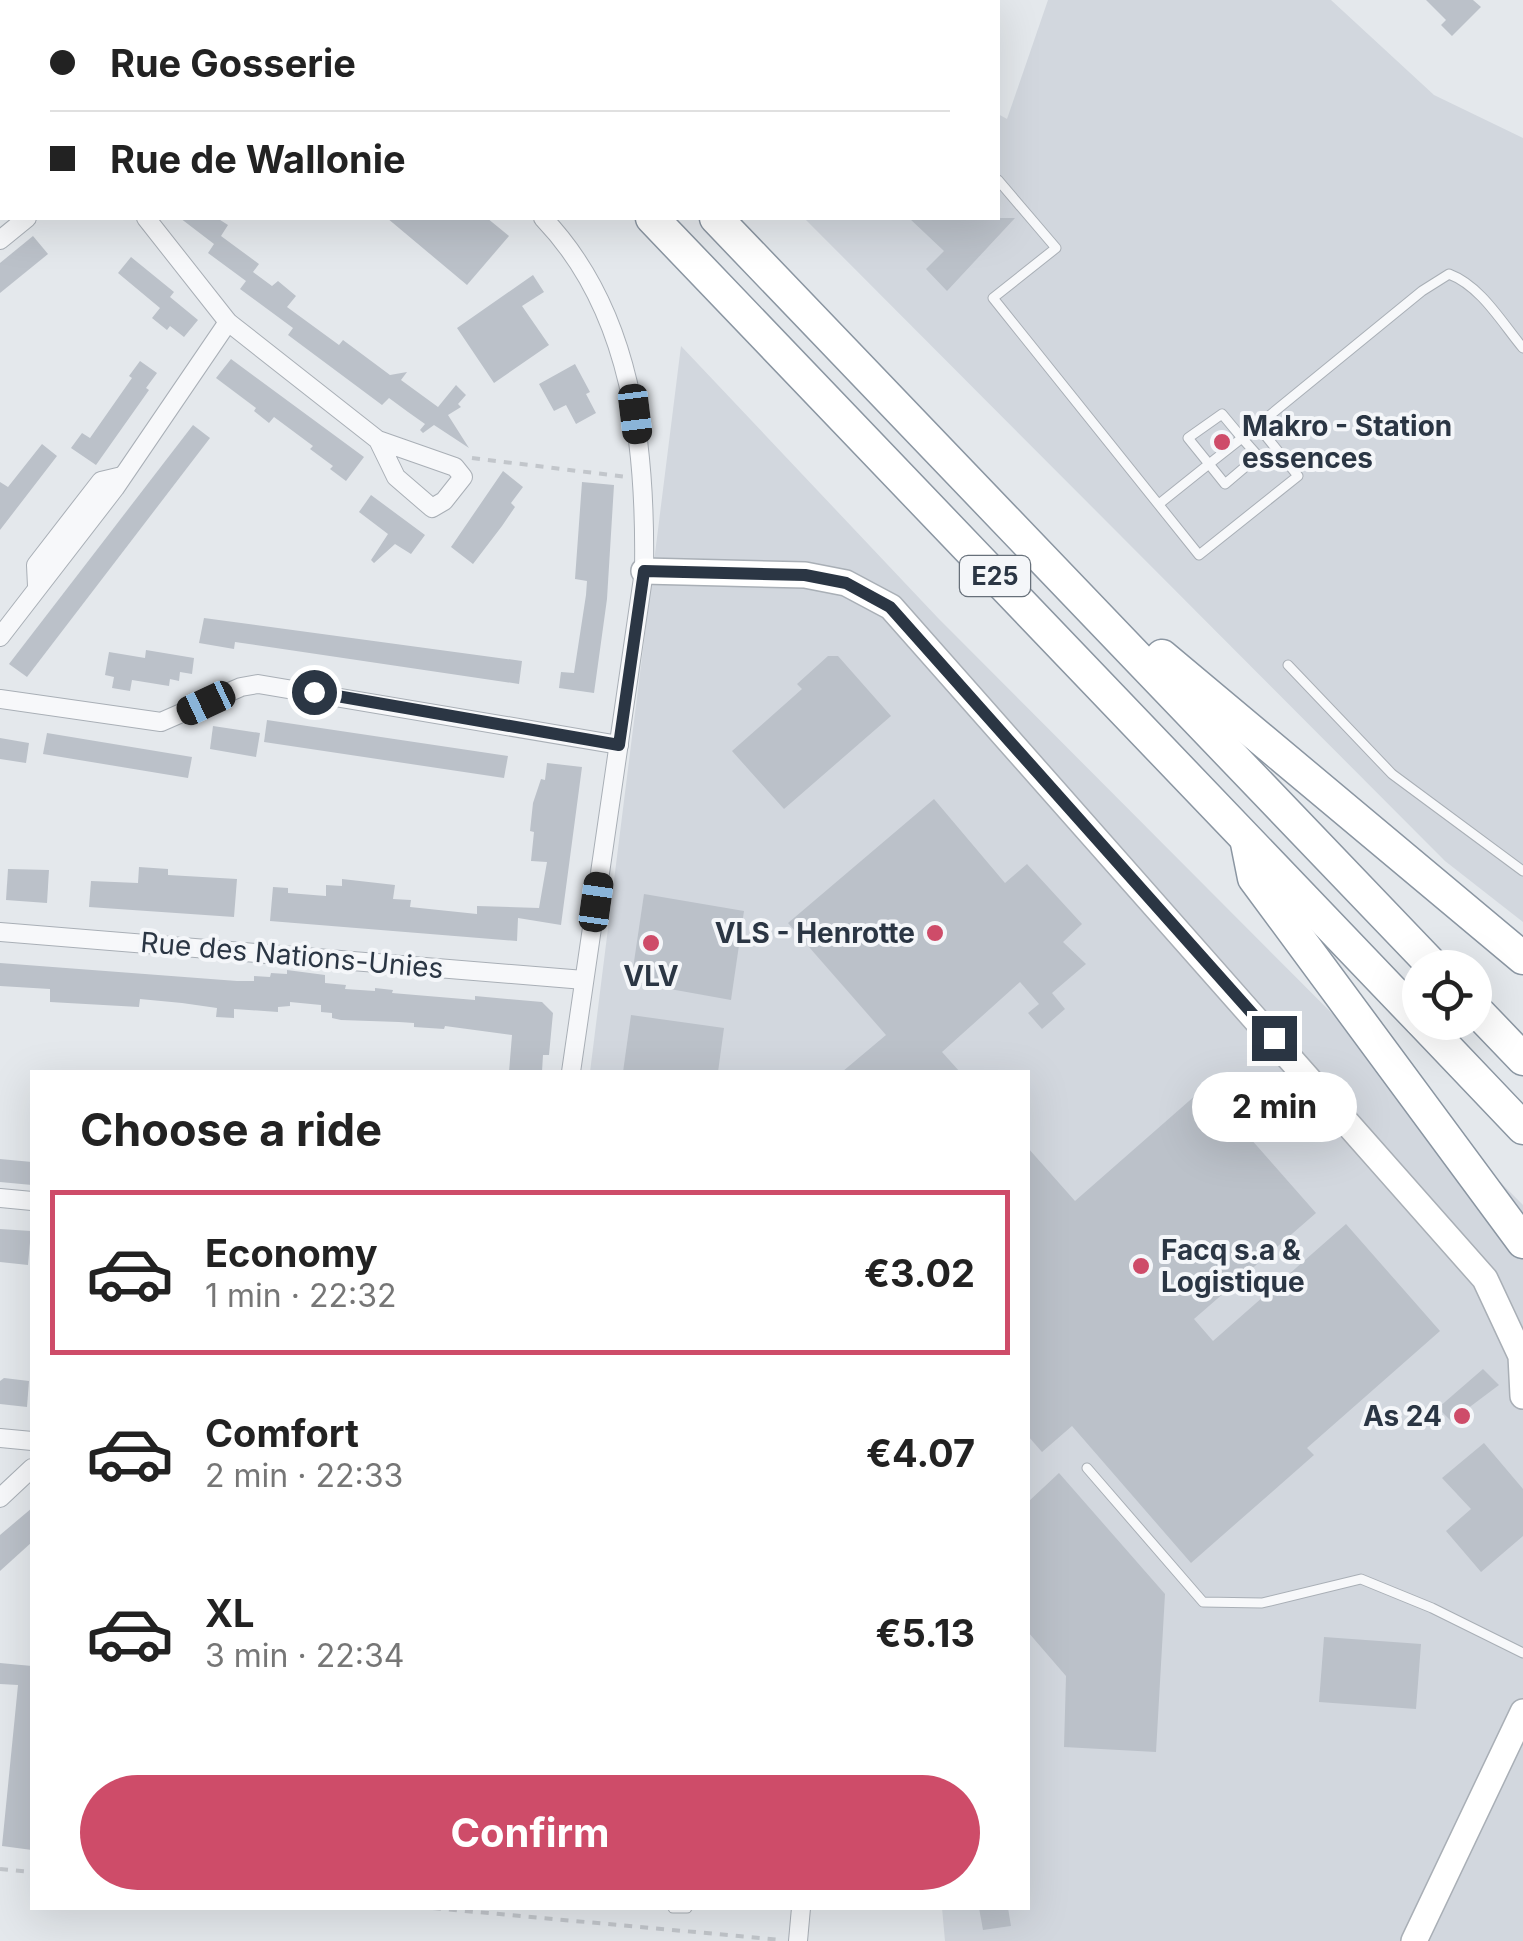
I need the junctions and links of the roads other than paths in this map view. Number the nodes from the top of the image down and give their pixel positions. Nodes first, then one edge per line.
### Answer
1 (1000, 182) edge
2 (25, 220) edge
3 (148, 220) edge
4 (544, 220) edge
5 (654, 220) edge
6 (718, 220) edge
7 (0, 240) edge
8 (228, 322) junction
9 (1523, 348) edge
10 (855, 363) junction
11 (1257, 425) junction
12 (1242, 438) junction
13 (378, 440) junction
14 (1210, 464) junction
15 (1159, 504) junction
16 (644, 571) junction
17 (0, 637) edge
18 (1288, 665) dead end
19 (0, 699) edge
20 (619, 745) junction
21 (1246, 838) junction
22 (1523, 871) edge
23 (0, 932) edge
24 (1418, 950) edge
25 (1523, 958) edge
26 (584, 980) junction
27 (1402, 1001) edge
28 (1492, 1027) edge
29 (1439, 1040) edge
30 (1523, 1059) edge
31 (571, 1070) edge
32 (1523, 1128) edge
33 (0, 1198) edge
34 (30, 1201) edge
35 (1523, 1242) edge
36 (1523, 1396) edge
37 (0, 1438) edge
38 (30, 1441) edge
39 (1087, 1468) dead end
40 (30, 1470) edge
41 (0, 1498) edge
42 (1523, 1653) edge
43 (1523, 1712) edge
44 (801, 1910) edge
45 (798, 1941) edge
46 (1414, 1941) edge

1 - 15 lane
2 - 7 street
3 - 8 street
4 - 16 street
5 - 21 highway, E25
6 - 10 highway, E25
8 - 13 street
8 - 17 street
9 - 11 lane
10 - 24 highway, E25
10 - 25 highway
11 - 12 lane
11 - 15 lane
12 - 14 lane
12 - 14 lane
12 - 14 lane
13 - 13 street
14 - 15 lane
16 - 20 street
16 - 36 street
18 - 22 lane
19 - 20 street
20 - 26 street
21 - 27 highway, E25
21 - 35 highway
23 - 26 street, Rue des Nations-Unies
26 - 31 street
28 - 30 highway
29 - 32 highway, E25
33 - 34 street
37 - 38 street
39 - 42 lane
40 - 41 street
43 - 46 street
44 - 45 street

